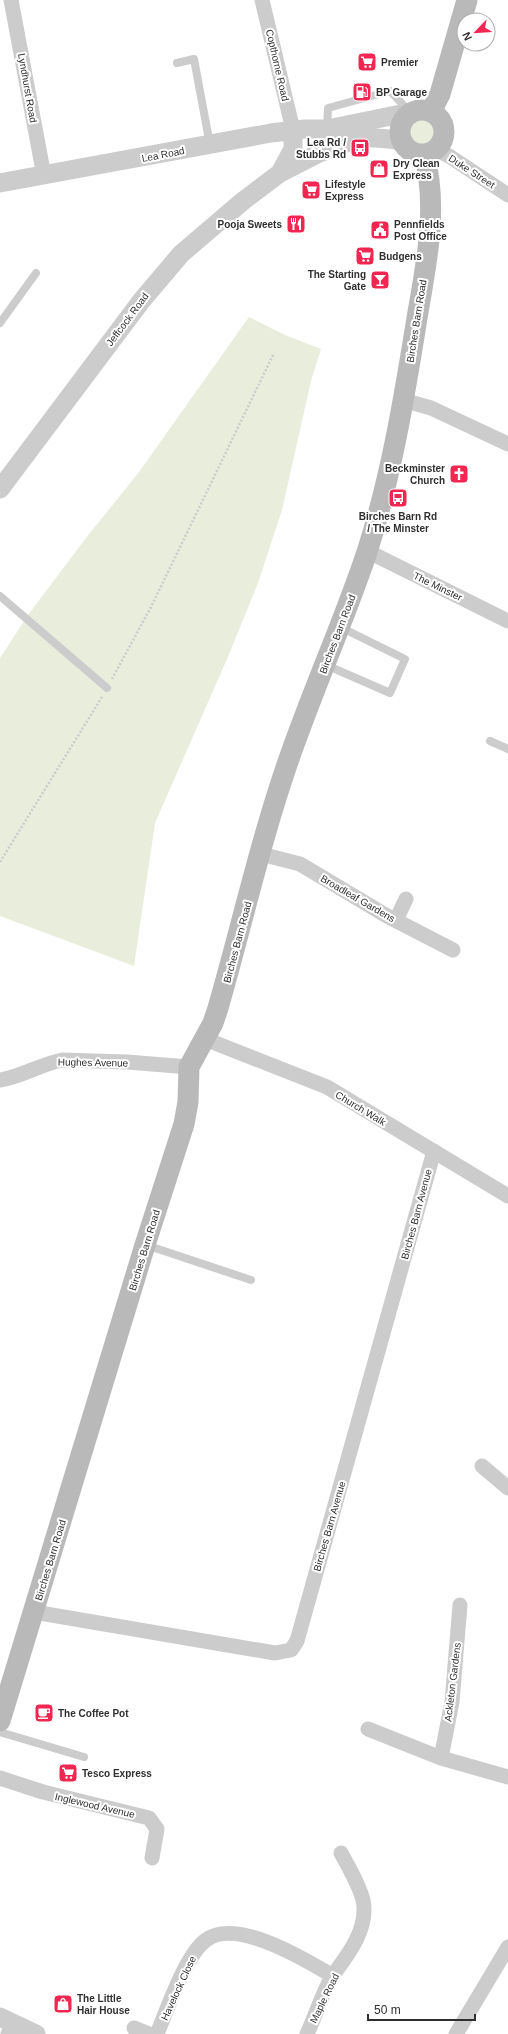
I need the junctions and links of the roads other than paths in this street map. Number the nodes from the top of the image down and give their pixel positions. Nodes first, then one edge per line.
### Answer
1 (11, 0) edge
2 (262, 0) edge
3 (467, 0) edge
4 (177, 63) dead end
5 (411, 112) junction
6 (431, 112) junction
7 (292, 130) junction
8 (327, 130) junction
9 (359, 138) junction
10 (402, 141) junction
11 (210, 144) junction
12 (429, 151) junction
13 (280, 173) junction
14 (44, 176) junction
15 (0, 183) edge
16 (508, 195) edge
17 (36, 273) dead end
18 (0, 323) edge
19 (403, 400) junction
20 (508, 444) edge
21 (1, 487) edge
22 (367, 551) junction
23 (0, 596) edge
24 (508, 621) edge
25 (340, 627) junction
26 (325, 665) junction
27 (107, 688) road end
28 (490, 741) dead end
29 (508, 750) edge
30 (261, 854) junction
31 (406, 900) dead end
32 (396, 920) junction
33 (453, 950) dead end
34 (205, 1039) junction
35 (189, 1067) junction
36 (0, 1080) edge
37 (434, 1150) junction
38 (508, 1196) edge
39 (145, 1245) junction
40 (251, 1280) dead end
41 (482, 1466) dead end
42 (508, 1488) edge
43 (460, 1605) dead end
44 (34, 1612) junction
45 (1, 1720) edge
46 (368, 1729) dead end
47 (84, 1757) dead end
48 (442, 1758) junction
49 (508, 1777) edge
50 (0, 1778) edge
51 (341, 1853) dead end
52 (152, 1858) dead end
53 (508, 1947) edge
54 (333, 1976) junction
55 (7, 2025) edge
56 (134, 2028) dead end
57 (36, 2034) edge
58 (149, 2034) edge
59 (157, 2034) edge
60 (307, 2034) edge
61 (456, 2034) edge

1 - 14 street, Lyndhurst Road
2 - 7 street, Copthorne Road
3 - 6 main road
4 - 11 lane
5 - 6 main road
5 - 8 street, Lea Road
5 - 8 lane
5 - 10 main road
6 - 12 main road
7 - 8 street, Lea Road
7 - 11 street, Lea Road
7 - 13 street, Jeffcock Road
8 - 9 street, Lea Road
9 - 10 street, Lea Road
9 - 13 street, Jeffcock Road
10 - 12 main road
11 - 14 street, Lea Road
12 - 16 street, Duke Street
12 - 19 main road, Birches Barn Road
13 - 21 street, Jeffcock Road
14 - 15 street, Lea Road
17 - 18 lane
19 - 20 street
19 - 22 main road, Birches Barn Road
22 - 24 street, The Minster
22 - 25 main road, Birches Barn Road
23 - 27 lane
25 - 26 main road, Birches Barn Road
25 - 26 lane
26 - 30 main road, Birches Barn Road
28 - 29 lane
30 - 32 street, Broadleaf Gardens
30 - 34 main road, Birches Barn Road
31 - 32 street
32 - 33 street, Broadleaf Gardens
34 - 35 main road, Birches Barn Road
34 - 37 street, Church Walk
35 - 36 street, Hughes Avenue
35 - 39 main road, Birches Barn Road
37 - 38 street, Church Walk
37 - 44 street, Birches Barn Avenue
39 - 40 lane
39 - 44 main road, Birches Barn Road
41 - 42 street
43 - 48 street, Ackleton Gardens
44 - 45 main road, Birches Barn Road
45 - 47 lane
46 - 48 street
48 - 49 street
50 - 52 street, Inglewood Avenue
51 - 54 street, Maple Road
53 - 61 street
54 - 59 street, Havelock Close
54 - 60 street, Maple Road
55 - 57 street
56 - 58 street

